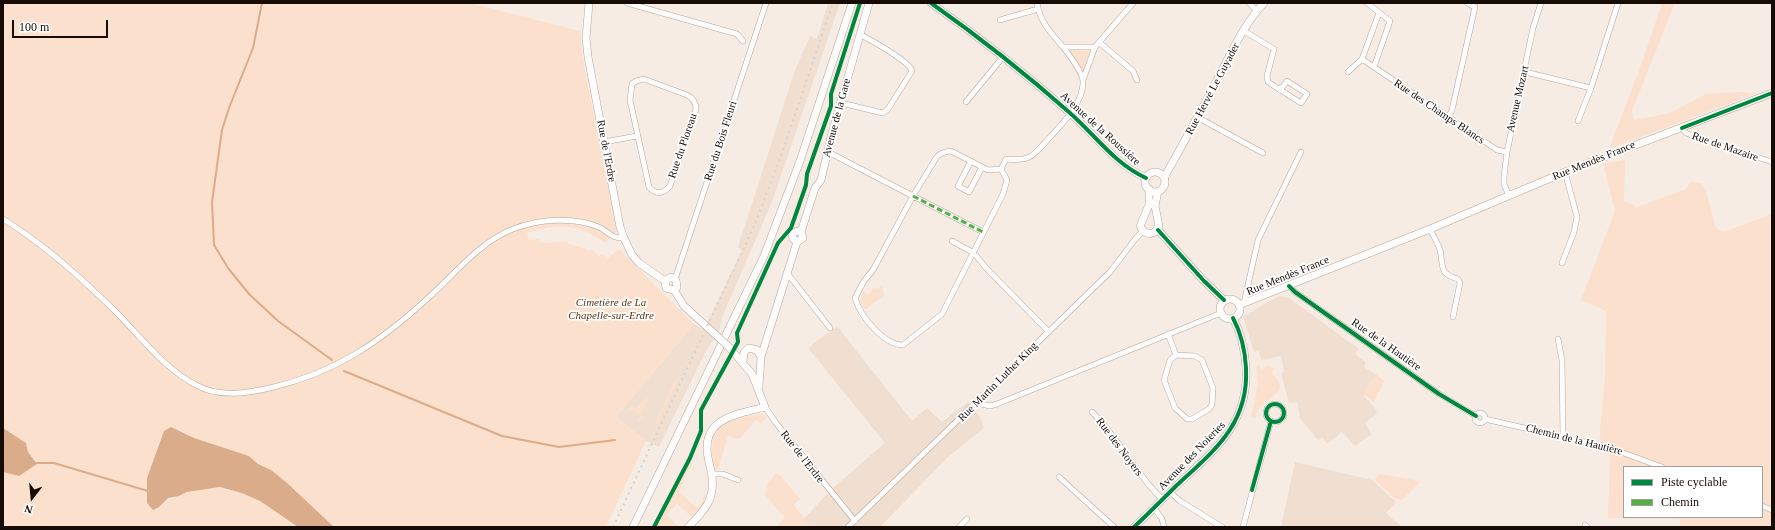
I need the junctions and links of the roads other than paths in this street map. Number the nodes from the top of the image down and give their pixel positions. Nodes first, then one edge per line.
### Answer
1 (589, 3) edge
2 (627, 3) edge
3 (766, 3) edge
4 (852, 3) edge
5 (869, 3) edge
6 (931, 3) edge
7 (1037, 3) edge
8 (1133, 3) edge
9 (1249, 3) edge
10 (1264, 3) edge
11 (1367, 3) edge
12 (1467, 3) edge
13 (1541, 3) edge
14 (1618, 3) edge
15 (1038, 9) junction
16 (1256, 10) junction
17 (1378, 13) junction
18 (1000, 20) dead end
19 (1244, 31) junction
20 (860, 35) junction
21 (743, 41) dead end
22 (1100, 43) junction
23 (1064, 47) junction
24 (1095, 48) junction
25 (1002, 58) junction
26 (1362, 59) junction
27 (1374, 67) junction
28 (1348, 72) dead end
29 (1525, 72) junction
30 (1083, 80) junction
31 (1137, 80) dead end
32 (1591, 88) junction
33 (1280, 90) junction
34 (1772, 93) edge
35 (966, 102) dead end
36 (841, 103) junction
37 (1071, 114) junction
38 (1198, 117) junction
39 (1448, 118) junction
40 (1578, 121) dead end
41 (1682, 128) junction
42 (637, 136) junction
43 (604, 142) junction
44 (828, 152) junction
45 (1301, 152) dead end
46 (1507, 152) junction
47 (1263, 153) dead end
48 (971, 161) junction
49 (1772, 163) edge
50 (982, 167) junction
51 (1001, 169) junction
52 (1565, 172) junction
53 (1146, 178) junction
54 (1164, 178) junction
55 (1149, 189) junction
56 (1158, 191) junction
57 (913, 196) junction
58 (1509, 196) junction
59 (3, 219) edge
60 (1430, 229) junction
61 (1158, 230) junction
62 (1143, 231) junction
63 (983, 232) junction
64 (624, 238) junction
65 (952, 241) dead end
66 (974, 253) junction
67 (1562, 263) dead end
68 (788, 274) junction
69 (675, 279) junction
70 (665, 281) junction
71 (1290, 286) junction
72 (674, 290) junction
73 (1224, 300) junction
74 (1241, 304) junction
75 (1221, 313) junction
76 (1453, 317) dead end
77 (1233, 318) junction
78 (830, 328) dead end
79 (1049, 332) junction
80 (1168, 334) junction
81 (1558, 339) dead end
82 (767, 341) junction
83 (731, 348) junction
84 (757, 350) junction
85 (745, 351) junction
86 (1176, 355) junction
87 (760, 360) junction
88 (745, 363) junction
89 (759, 388) junction
90 (977, 403) junction
91 (765, 407) junction
92 (1092, 412) dead end
93 (1485, 419) joint
94 (1271, 421) dead end
95 (1563, 436) junction
96 (1659, 466) edge
97 (712, 474) junction
98 (1059, 477) dead end
99 (738, 480) dead end
100 (1170, 492) junction
101 (1163, 500) junction
102 (1154, 508) junction
103 (966, 519) dead end
104 (855, 521) junction
105 (633, 527) edge
106 (688, 527) edge
107 (848, 527) edge
108 (959, 527) edge
109 (1114, 527) edge
110 (1134, 527) edge
111 (1164, 527) edge
112 (1222, 527) edge
113 (1243, 527) edge

1 - 43 street, Rue de l'Erdre
2 - 21 street
3 - 69 street, Rue du Bois Fleuri
4 - 105 street
5 - 20 street, Avenue de la Gare
6 - 25 street, Avenue de la Roussière
7 - 15 street
8 - 22 street
9 - 16 street
10 - 16 street, Rue Hervé Le Guyader
11 - 17 street
12 - 39 street
13 - 29 street, Avenue Mozart
14 - 32 street
15 - 18 street
15 - 23 street
16 - 19 street, Rue Hervé Le Guyader
17 - 26 street
17 - 27 street
19 - 33 street
19 - 38 street, Rue Hervé Le Guyader
20 - 36 street, Avenue de la Gare
20 - 36 street
22 - 24 street
22 - 31 street
23 - 24 street
23 - 30 street
24 - 30 street
25 - 35 street
25 - 37 street, Avenue de la Roussière
26 - 27 street, Rue des Champs Blancs
26 - 28 street
27 - 39 street, Rue des Champs Blancs
29 - 32 street
29 - 46 street, Avenue Mozart
30 - 37 street
32 - 40 street
33 - 33 street
34 - 41 street, Rue Mendès France
36 - 44 street, Avenue de la Gare
37 - 51 street
37 - 53 street, Avenue de la Roussière
38 - 47 street
38 - 54 street, Rue Hervé Le Guyader
39 - 46 street, Rue des Champs Blancs
41 - 49 street, Rue de Mazaire
41 - 52 street, Rue Mendès France
42 - 42 street, Rue du Ploreau
42 - 43 street
43 - 64 street, Rue de l'Erdre
44 - 57 street
44 - 68 street, Avenue de la Gare
45 - 74 street
46 - 58 street, Avenue Mozart
48 - 50 street
48 - 50 street
48 - 57 street
50 - 51 street
51 - 63 street
52 - 58 street, Rue Mendès France
52 - 67 street
53 - 54 street
53 - 55 street
54 - 56 street
55 - 56 street
55 - 62 street
56 - 61 street
57 - 63 street
57 - 66 street
58 - 60 street, Rue Mendès France
59 - 64 street
60 - 71 street, Rue Mendès France
60 - 76 street
61 - 62 street
61 - 73 street
62 - 79 street, Rue Martin Luther King
63 - 66 street
64 - 70 street, Rue de l'Erdre
65 - 66 street
66 - 79 street
68 - 78 street
68 - 82 street, Avenue de la Gare
69 - 70 street
69 - 72 street
70 - 72 street
71 - 74 street, Rue Mendès France
71 - 93 street, Rue de la Hautière
72 - 83 street, Rue de l'Erdre, bridge
73 - 74 street
73 - 75 street
74 - 77 street
75 - 77 street
75 - 80 street
77 - 100 street, Avenue des Noieries
79 - 90 street, Rue Martin Luther King
80 - 86 street
80 - 90 street
81 - 95 street
82 - 84 street
82 - 87 street, Avenue de la Gare
83 - 85 street
83 - 88 street, Rue de l'Erdre
84 - 85 street
84 - 87 street
85 - 88 street
86 - 86 street
87 - 88 street
87 - 89 street, Rue de l'Erdre
88 - 89 street, Rue de l'Erdre
89 - 91 street, Rue de l'Erdre
90 - 104 street, Rue Martin Luther King
91 - 97 street
91 - 104 street, Rue de l'Erdre
92 - 101 street, Rue des Noyers
93 - 95 street, Chemin de la Hautière
94 - 113 street
95 - 96 street, Chemin de la Hautière
97 - 99 street
97 - 106 street
98 - 109 street
100 - 101 street, Avenue des Noieries
100 - 112 street
101 - 102 street, Avenue des Noieries
102 - 110 street, Avenue des Noieries
102 - 111 street
103 - 108 street
104 - 107 street, Rue Martin Luther King

